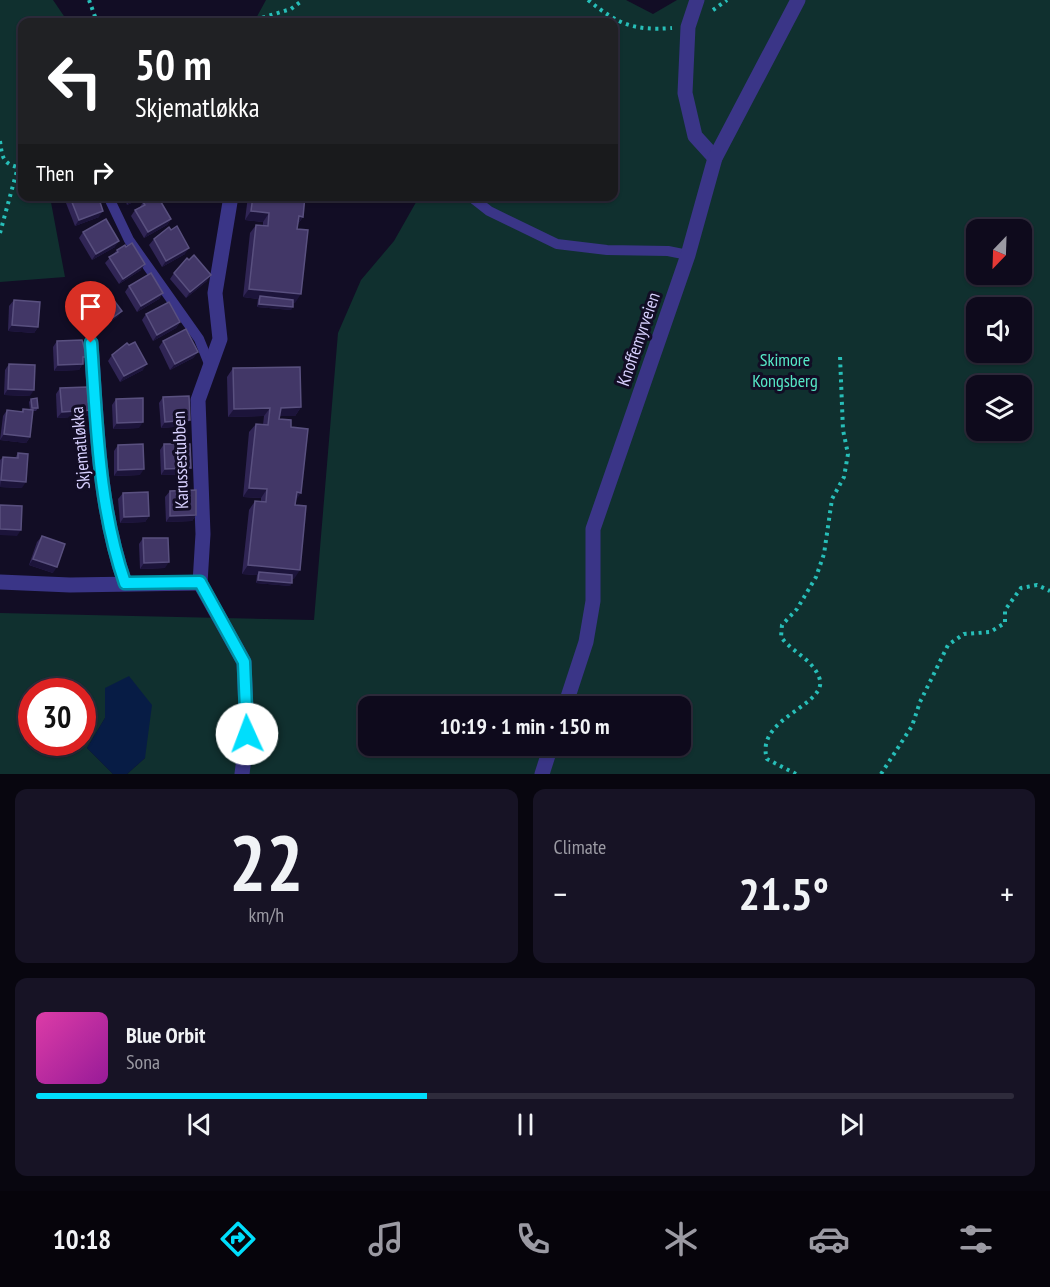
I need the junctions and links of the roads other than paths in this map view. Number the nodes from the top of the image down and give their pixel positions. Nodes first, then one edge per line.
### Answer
1 (697, 0) edge
2 (798, 0) edge
3 (715, 158) junction
4 (110, 201) edge
5 (230, 201) edge
6 (476, 201) edge
7 (688, 255) junction
8 (91, 343) dead end
9 (210, 369) junction
10 (0, 582) edge
11 (200, 582) junction
12 (125, 583) junction
13 (568, 696) edge
14 (548, 756) edge
15 (242, 774) edge
16 (542, 774) edge

1 - 3 street
2 - 3 street, Knoffemyrveien
3 - 7 street, Knoffemyrveien
4 - 9 lane
5 - 9 street, Karussestubben
6 - 7 lane
7 - 13 street, Knoffemyrveien
8 - 12 street, Skjematløkka
9 - 11 street, Karussestubben
10 - 12 street
11 - 12 street
11 - 15 street
14 - 16 street

